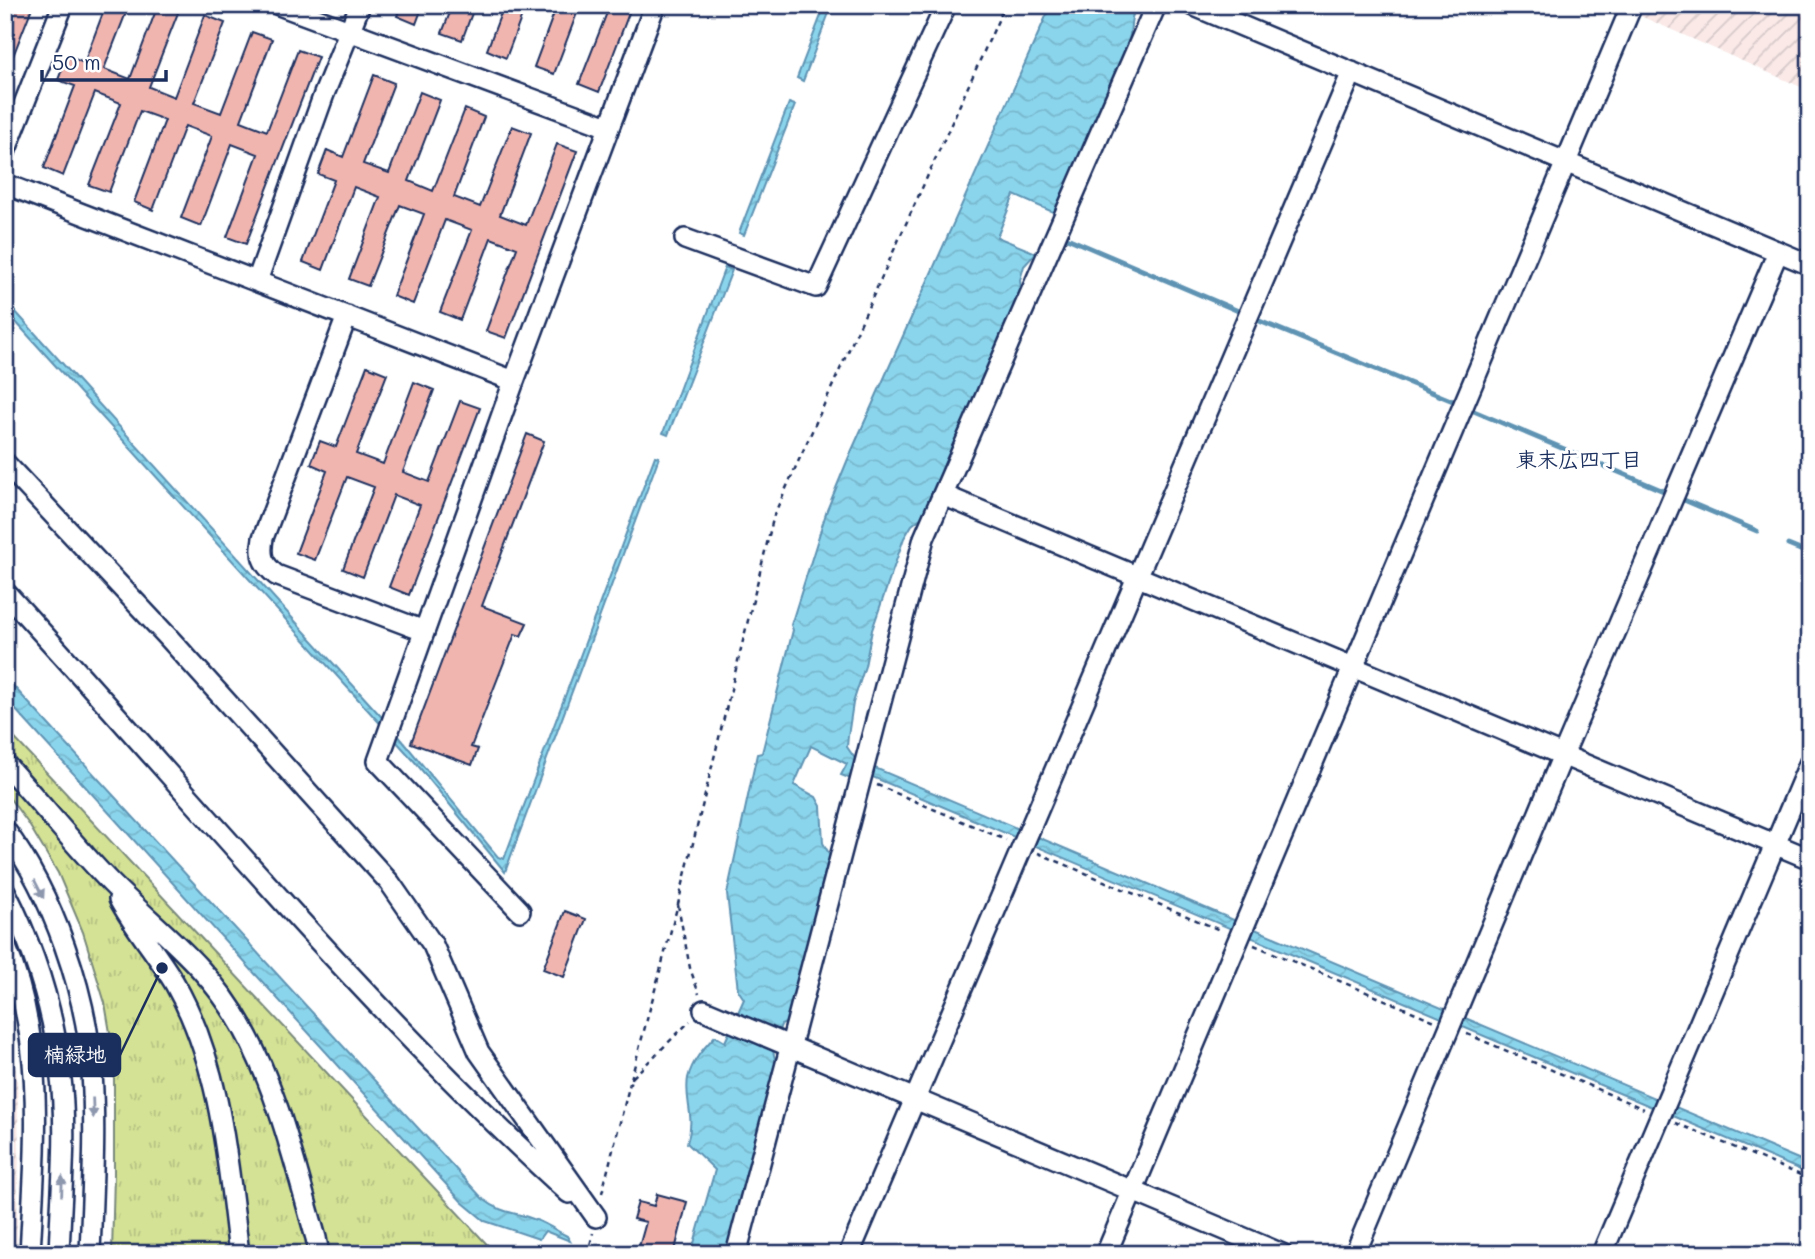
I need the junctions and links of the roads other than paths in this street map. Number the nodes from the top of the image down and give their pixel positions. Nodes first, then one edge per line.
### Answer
1 (63, 5) edge
2 (279, 5) edge
3 (360, 5) edge
4 (655, 5) edge
5 (946, 5) edge
6 (1156, 5) edge
7 (1192, 5) edge
8 (1632, 5) edge
9 (350, 32) junction
10 (1352, 72) junction
11 (608, 127) junction
12 (5, 152) edge
13 (1567, 163) junction
14 (5, 184) edge
15 (685, 239) dead end
16 (1778, 252) junction
17 (1810, 265) edge
18 (257, 281) junction
19 (347, 316) junction
20 (514, 380) junction
21 (5, 463) edge
22 (943, 495) junction
23 (1137, 576) junction
24 (5, 592) edge
25 (424, 631) junction
26 (1352, 667) junction
27 (1563, 755) junction
28 (1810, 762) edge
29 (5, 764) edge
30 (5, 830) edge
31 (1775, 844) junction
32 (1810, 859) edge
33 (111, 882) junction
34 (5, 891) edge
35 (520, 911) dead end
36 (5, 945) edge
37 (711, 1013) road end
38 (786, 1043) junction
39 (915, 1098) junction
40 (1133, 1189) junction
41 (30, 1254) edge
42 (59, 1254) edge
43 (90, 1254) edge
44 (239, 1254) edge
45 (319, 1254) edge
46 (736, 1254) edge
47 (849, 1254) edge
48 (1106, 1254) edge
49 (1282, 1254) edge
50 (1355, 1254) edge
51 (1602, 1254) edge

1 - 12 street
2 - 9 street
3 - 9 street
4 - 11 street
5 - 15 street
6 - 22 street
7 - 10 street
8 - 13 street
9 - 11 street
9 - 18 street
10 - 13 street
10 - 23 street
11 - 20 street
13 - 16 street
13 - 26 street
14 - 18 street
16 - 17 street
16 - 27 street
18 - 19 street
19 - 20 street
19 - 25 street
20 - 25 street
21 - 24 street
22 - 23 street
22 - 38 street
23 - 26 street
23 - 39 street
25 - 35 street
26 - 27 street
26 - 40 street
27 - 31 street
27 - 50 street
28 - 31 street
29 - 33 street
30 -> 43 street
31 - 32 street
31 - 51 street
33 - 44 street
33 - 45 street
42 -> 34 street
36 - 41 street
37 - 38 street
38 - 39 street
38 - 46 street
39 - 40 street
39 - 47 street
40 - 48 street
40 - 49 street

